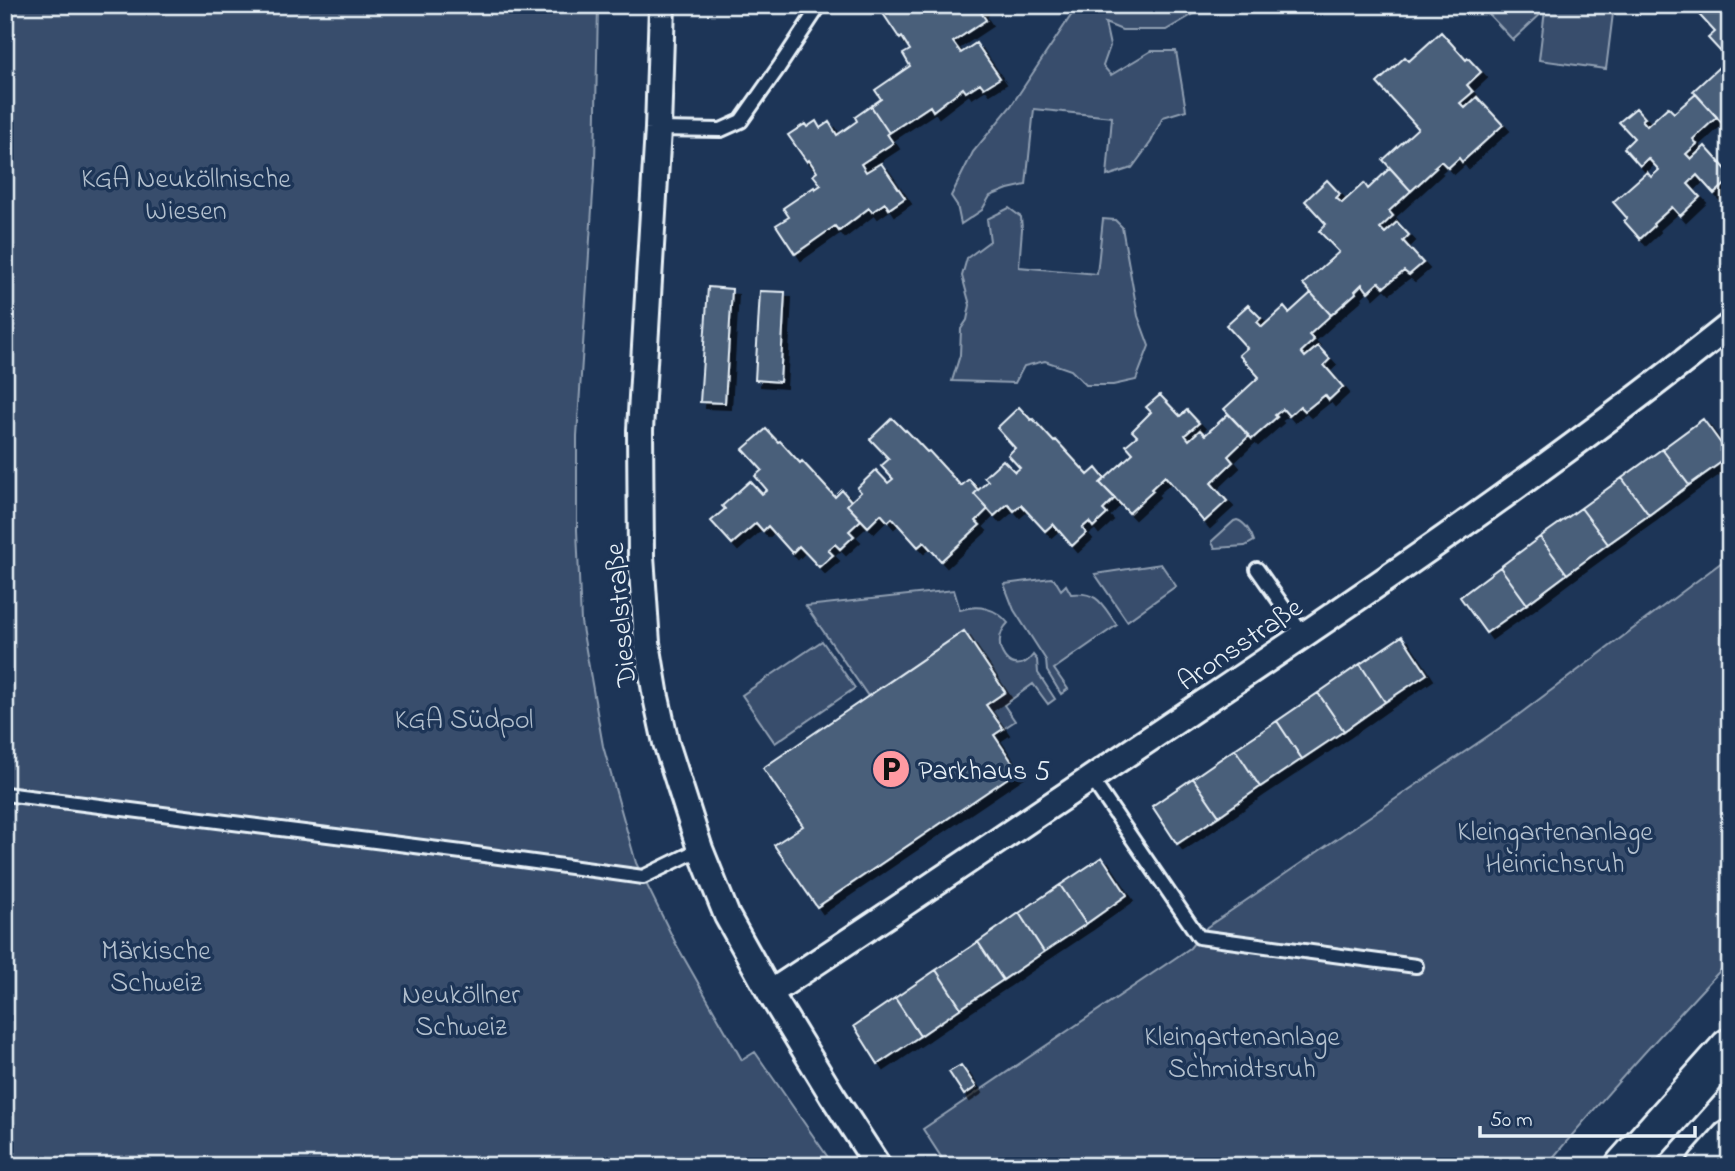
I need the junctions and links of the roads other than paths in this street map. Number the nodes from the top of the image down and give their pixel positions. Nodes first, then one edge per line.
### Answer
1 (662, 5) edge
2 (820, 5) edge
3 (658, 129) junction
4 (1730, 325) edge
5 (1256, 569) dead end
6 (1304, 636) junction
7 (1091, 778) junction
8 (5, 793) edge
9 (700, 849) junction
10 (1416, 966) dead end
11 (770, 993) junction
12 (1730, 1048) edge
13 (1730, 1140) edge
14 (878, 1166) edge
15 (1625, 1166) edge
16 (1707, 1166) edge

1 - 3 street, Dieselstraße
2 - 3 lane
3 - 9 street, Dieselstraße
4 - 6 street, Aronsstraße
5 - 6 lane
6 - 7 street, Aronsstraße
7 - 10 lane
7 - 11 street, Aronsstraße
8 - 9 lane
9 - 11 street, Dieselstraße
11 - 14 street, Dieselstraße
12 - 15 highway
13 - 16 highway

